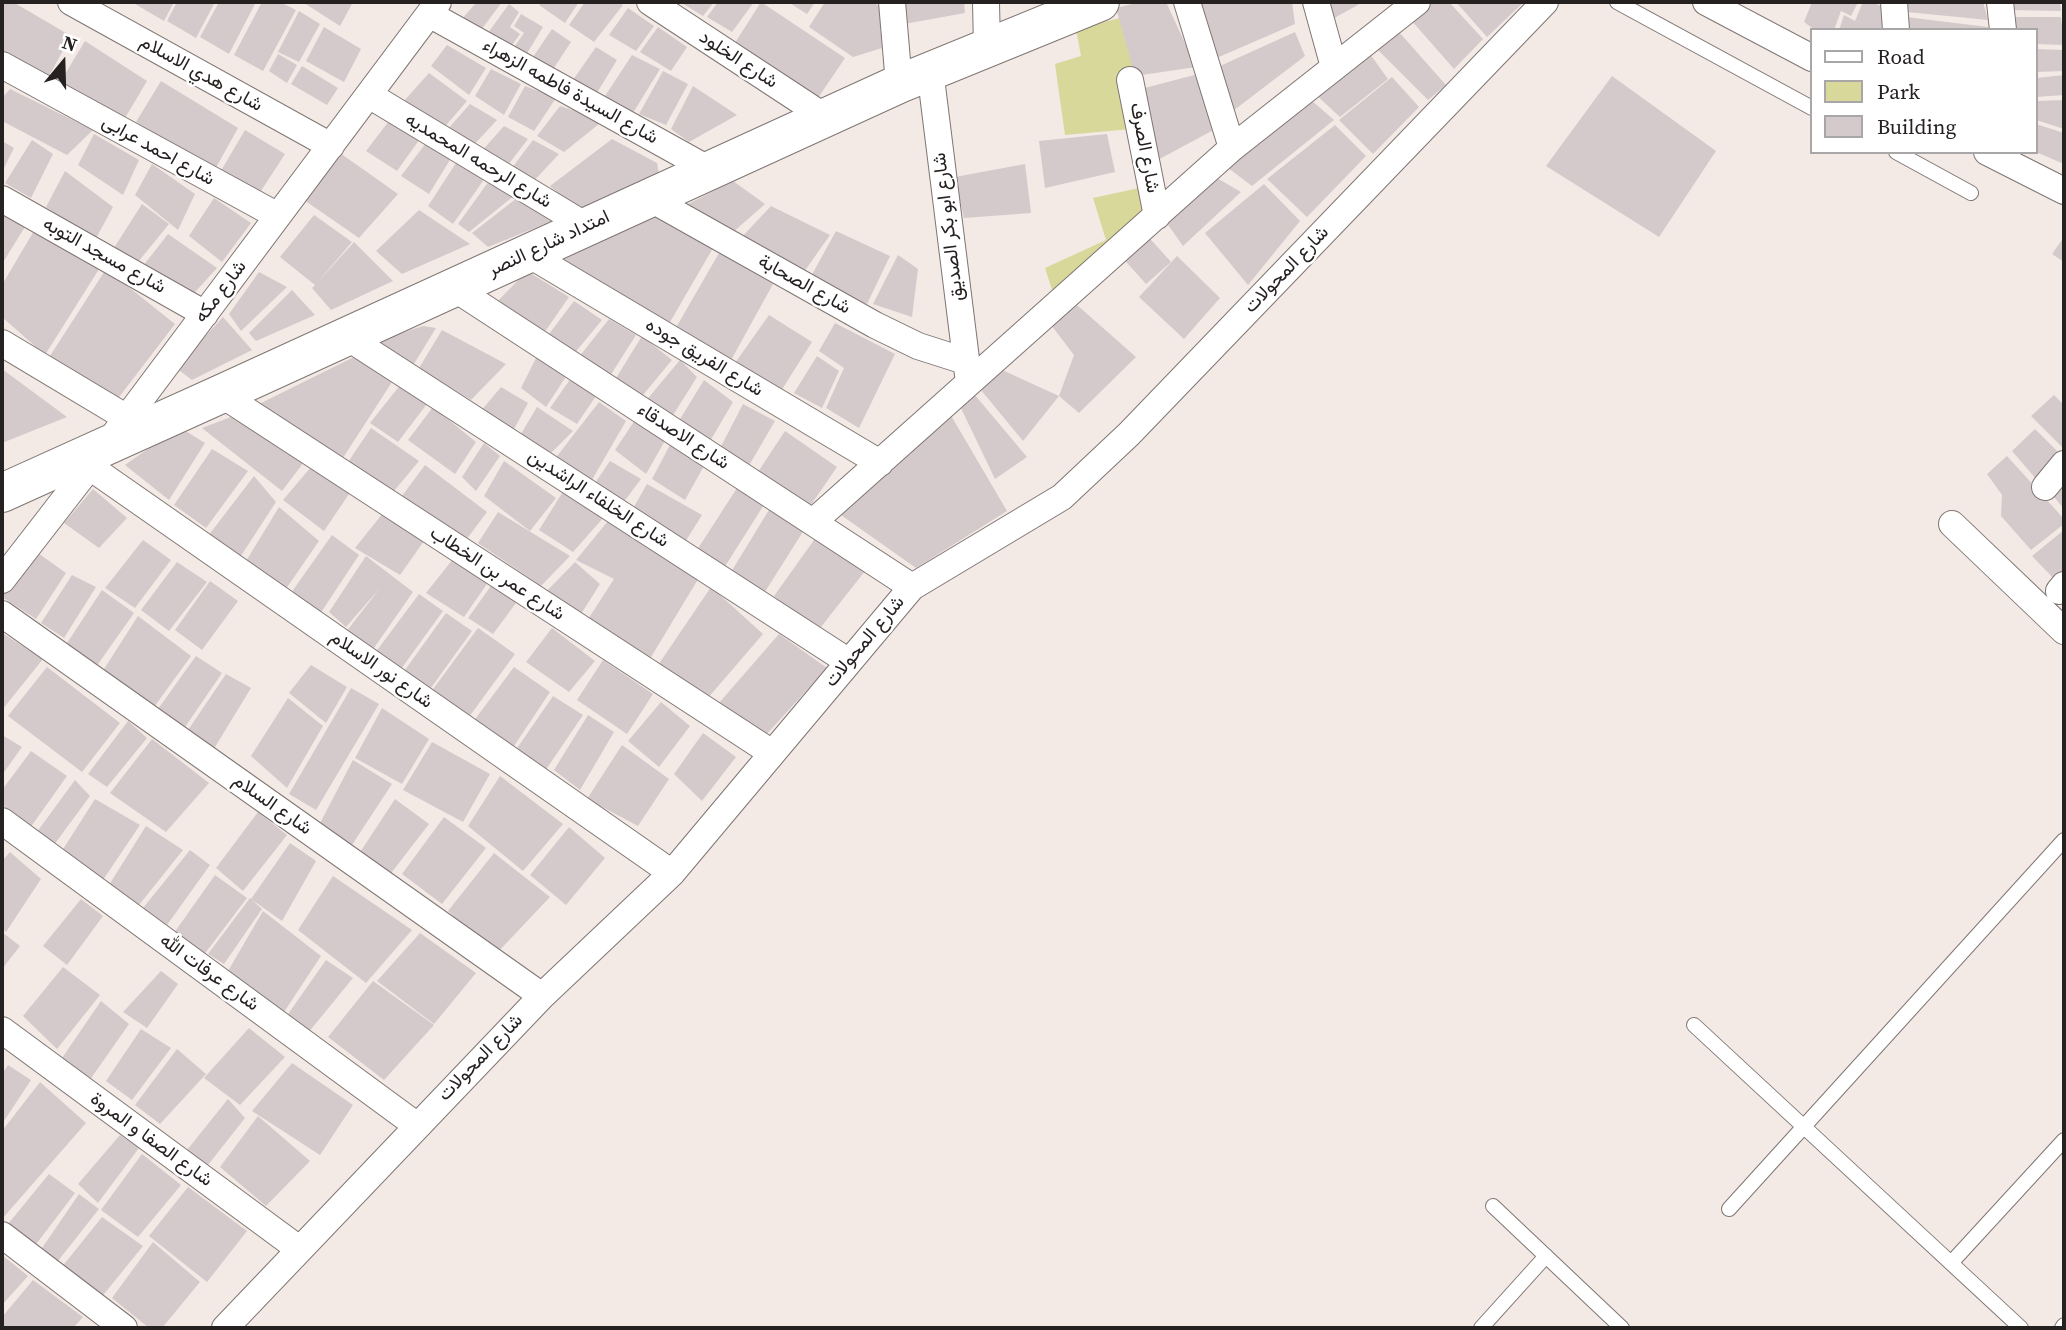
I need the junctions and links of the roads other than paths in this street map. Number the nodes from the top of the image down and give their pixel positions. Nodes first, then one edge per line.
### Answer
1 (71, 2) edge
2 (650, 2) edge
3 (986, 2) edge
4 (1100, 2) edge
5 (1187, 2) edge
6 (1316, 2) edge
7 (1417, 2) edge
8 (1545, 2) edge
9 (1617, 2) edge
10 (1706, 2) edge
11 (1894, 2) edge
12 (2000, 2) edge
13 (890, 3) edge
14 (434, 8) edge
15 (1896, 28) edge
16 (2003, 28) edge
17 (987, 47) junction
18 (1811, 57) edge
19 (2, 65) edge
20 (1334, 67) junction
21 (914, 77) junction
22 (1130, 80) dead end
23 (369, 95) junction
24 (1811, 107) edge
25 (825, 117) junction
26 (331, 146) junction
27 (1232, 148) junction
28 (1900, 154) edge
29 (1996, 154) edge
30 (2021, 160) edge
31 (710, 170) junction
32 (2064, 191) edge
33 (1971, 192) dead end
34 (649, 198) junction
35 (2, 199) edge
36 (278, 216) junction
37 (1157, 216) junction
38 (587, 226) junction
39 (527, 254) junction
40 (454, 288) junction
41 (205, 314) junction
42 (348, 337) junction
43 (2, 343) edge
44 (967, 372) junction
45 (221, 394) junction
46 (107, 444) junction
47 (880, 463) junction
48 (2064, 464) edge
49 (8, 483) edge
50 (2045, 487) dead end
51 (813, 522) junction
52 (1952, 524) dead end
53 (2, 580) edge
54 (912, 587) junction
55 (2, 614) edge
56 (2064, 631) edge
57 (849, 662) junction
58 (772, 753) junction
59 (2, 821) edge
60 (2064, 840) edge
61 (672, 873) junction
62 (542, 996) junction
63 (1694, 1025) dead end
64 (2, 1031) edge
65 (416, 1125) junction
66 (1803, 1126) junction
67 (2064, 1140) edge
68 (1493, 1206) dead end
69 (1729, 1209) dead end
70 (2, 1235) edge
71 (299, 1249) junction
72 (1546, 1256) junction
73 (1951, 1263) junction
74 (124, 1328) edge
75 (225, 1328) edge
76 (1481, 1328) edge
77 (1622, 1328) edge
78 (2021, 1328) edge

1 - 26 street, شارع هدي الاسلام
2 - 25 street, شارع الخلود
3 - 17 street
4 - 17 street, امتداد شارع النصر
5 - 27 street
6 - 20 street
7 - 20 street
8 - 54 street, شارع المحولات
9 - 24 lane
10 - 18 street
11 - 15 street
12 - 16 street
13 - 21 street, شارع ابو بكر الصديق
14 - 23 street, شارع مكه
14 - 31 street, شارع السيدة فاطمه الزهراء
17 - 21 street, امتداد شارع النصر
19 - 36 street, شارع احمد عرابى
20 - 27 street
21 - 25 street, امتداد شارع النصر
21 - 44 street, شارع ابو بكر الصديق
22 - 37 street, شارع الصرف
23 - 26 street, شارع مكه
23 - 38 street, شارع الرحمه المحمديه
25 - 31 street, امتداد شارع النصر
26 - 36 street, شارع مكه
27 - 37 street
28 - 33 lane
29 - 30 street
30 - 32 street
31 - 34 street, امتداد شارع النصر
34 - 38 street, امتداد شارع النصر
34 - 44 street, شارع الصحابة
35 - 41 street, شارع مسجد التوبه
36 - 41 street, شارع مكه
37 - 44 street
38 - 39 street, امتداد شارع النصر
39 - 40 street, امتداد شارع النصر
39 - 47 street, شارع الفريق جوده
40 - 42 street, امتداد شارع النصر
40 - 51 street, شارع الاصدقاء
41 - 46 street, شارع مكه
42 - 45 street, امتداد شارع النصر
42 - 57 street, شارع الخلفاء الراشدين
43 - 46 street
44 - 47 street
45 - 46 street, امتداد شارع النصر
45 - 58 street, شارع عمر بن الخطاب
46 - 49 street, امتداد شارع النصر
46 - 53 street, شارع مكه
46 - 61 street, شارع نور الاسلام
47 - 51 street
48 - 50 street
51 - 54 street, شارع الاصدقاء
52 - 56 street
54 - 57 street, شارع المحولات
55 - 62 street, شارع السلام
57 - 58 street, شارع المحولات
58 - 61 street, شارع المحولات
59 - 65 street, شارع عرفات الله
60 - 66 lane
61 - 62 street, شارع المحولات
62 - 65 street, شارع المحولات
63 - 66 lane
64 - 71 street, شارع الصفا و المروة
65 - 71 street, شارع المحولات
66 - 69 lane
66 - 73 lane
67 - 73 lane
68 - 72 lane
70 - 74 street
71 - 75 street, شارع المحولات
72 - 76 lane
72 - 77 lane
73 - 78 lane

